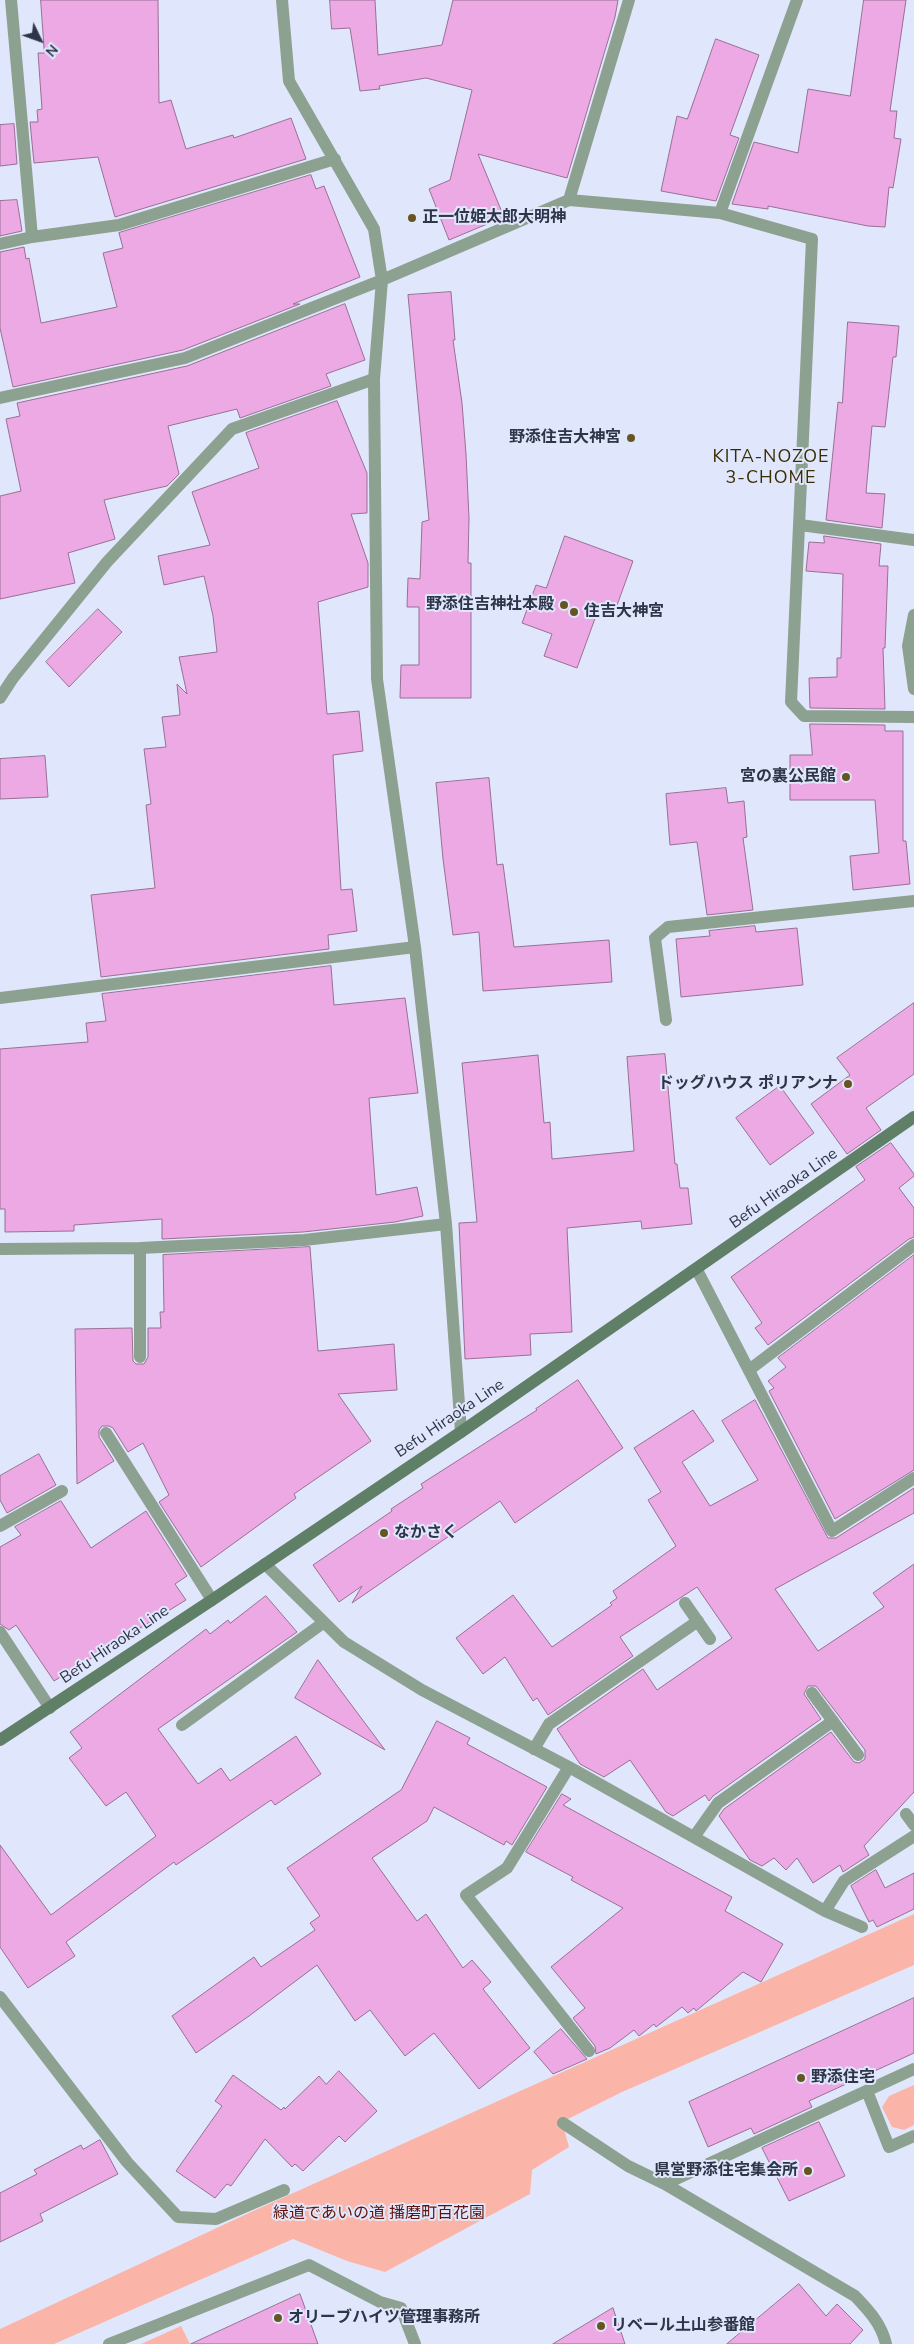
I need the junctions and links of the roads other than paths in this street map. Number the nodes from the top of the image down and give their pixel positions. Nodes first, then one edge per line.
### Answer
1 (11, 0) edge
2 (282, 0) edge
3 (629, 0) edge
4 (797, 0) edge
5 (335, 159) junction
6 (568, 200) junction
7 (720, 213) junction
8 (32, 236) junction
9 (0, 244) edge
10 (382, 280) junction
11 (374, 379) junction
12 (0, 398) edge
13 (800, 525) junction
14 (914, 540) edge
15 (914, 615) edge
16 (914, 690) edge
17 (0, 698) edge
18 (914, 717) edge
19 (914, 901) edge
20 (415, 947) junction
21 (0, 998) edge
22 (666, 1020) dead end
23 (914, 1118) edge
24 (446, 1224) junction
25 (914, 1245) edge
26 (140, 1248) junction
27 (0, 1249) edge
28 (697, 1270) junction
29 (140, 1357) dead end
30 (749, 1370) junction
31 (461, 1432) junction
32 (106, 1433) dead end
33 (914, 1478) edge
34 (62, 1491) dead end
35 (0, 1526) edge
36 (265, 1564) junction
37 (212, 1600) junction
38 (685, 1603) dead end
39 (698, 1622) junction
40 (323, 1623) junction
41 (0, 1632) edge
42 (710, 1639) dead end
43 (812, 1693) dead end
44 (50, 1708) junction
45 (833, 1721) junction
46 (182, 1725) dead end
47 (0, 1740) edge
48 (534, 1749) junction
49 (858, 1755) dead end
50 (569, 1768) junction
51 (906, 1814) dead end
52 (914, 1825) edge
53 (914, 1836) edge
54 (694, 1837) junction
55 (826, 1911) junction
56 (862, 1927) dead end
57 (0, 1997) edge
58 (590, 2051) dead end
59 (914, 2069) edge
60 (867, 2090) junction
61 (563, 2123) dead end
62 (914, 2136) edge
63 (665, 2184) junction
64 (284, 2190) dead end
65 (109, 2344) edge
66 (415, 2344) edge
67 (886, 2344) edge

1 - 8 street
2 - 5 street
3 - 6 street
4 - 7 street
5 - 8 street
5 - 10 street
6 - 7 street
6 - 10 street
7 - 13 street
8 - 9 street
10 - 11 street
10 - 12 street
11 - 17 street
11 - 20 street
13 - 14 street
13 - 18 street
15 - 16 street
19 - 22 street
20 - 21 street
20 - 24 street
23 - 28 main road, Befu Hiraoka Line
24 - 26 street
24 - 31 street
25 - 30 street
26 - 27 street
26 - 29 street
28 - 30 street
28 - 31 main road, Befu Hiraoka Line
30 - 33 street
31 - 36 main road, Befu Hiraoka Line
32 - 37 street
34 - 35 street
36 - 37 main road, Befu Hiraoka Line
36 - 40 street
37 - 44 main road, Befu Hiraoka Line
38 - 39 street
39 - 42 street
39 - 48 street
40 - 46 street
40 - 48 street
41 - 44 street
43 - 45 street
44 - 47 main road, Befu Hiraoka Line
45 - 49 street
45 - 54 street
48 - 50 street
50 - 54 street
50 - 58 street
51 - 52 street
53 - 55 street
54 - 55 street
55 - 56 street
57 - 64 street
59 - 60 street
60 - 62 street
60 - 63 street
61 - 63 street
63 - 67 street
65 - 66 street

